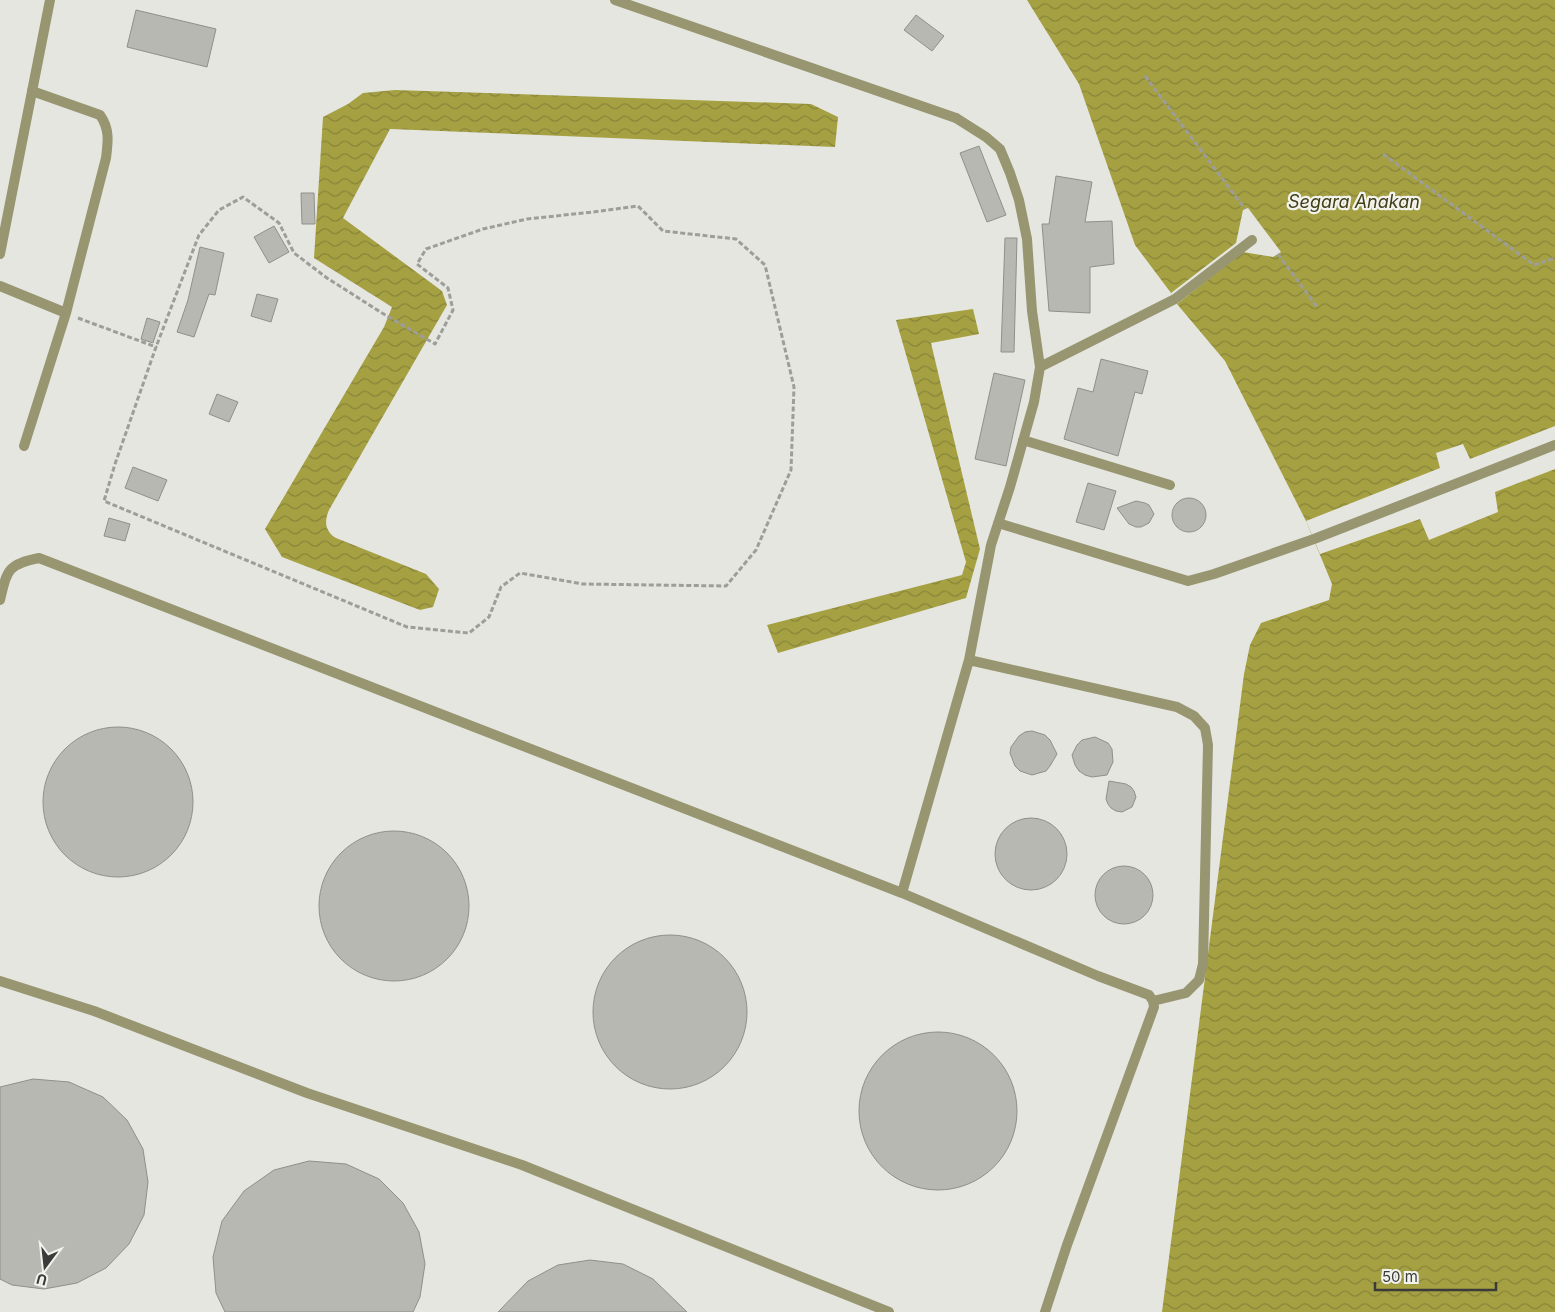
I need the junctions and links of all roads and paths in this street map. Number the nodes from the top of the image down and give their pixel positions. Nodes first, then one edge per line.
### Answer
1 (50, 0) edge
2 (616, 0) edge
3 (1145, 76) dead end
4 (32, 91) junction
5 (1383, 154) dead end
6 (1245, 209) dead end
7 (1252, 240) dead end
8 (0, 254) edge
9 (1278, 254) dead end
10 (1555, 258) edge
11 (0, 286) edge
12 (1317, 307) dead end
13 (66, 313) junction
14 (156, 347) junction
15 (1040, 367) junction
16 (1023, 440) junction
17 (1555, 445) edge
18 (24, 446) dead end
19 (1170, 485) dead end
20 (998, 523) junction
21 (0, 600) edge
22 (969, 660) junction
23 (902, 893) junction
24 (0, 981) edge
25 (1153, 1001) junction
26 (889, 1312) edge
27 (1045, 1312) edge

1 - 4 street
2 - 15 street
3 - 6 path
4 - 8 street
4 - 13 street
5 - 10 path
7 - 15 street
9 - 12 path
11 - 13 street
13 - 14 path
13 - 18 street
14 - 14 path
15 - 16 street
16 - 19 street
16 - 20 street
17 - 20 street
20 - 22 street
21 - 23 street
22 - 23 street
22 - 25 street
23 - 25 street
24 - 26 street
25 - 27 street

